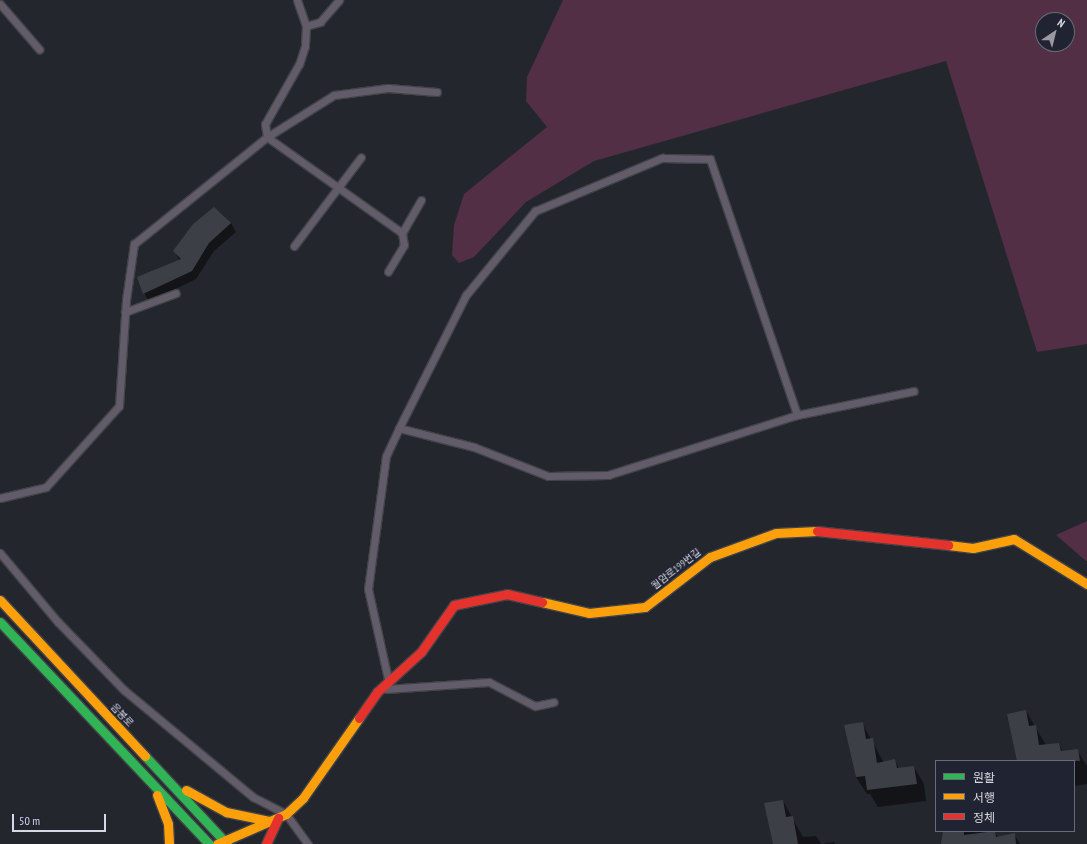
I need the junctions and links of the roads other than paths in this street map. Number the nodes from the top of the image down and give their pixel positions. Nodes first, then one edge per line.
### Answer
1 (297, 0) edge
2 (339, 0) edge
3 (0, 4) edge
4 (306, 26) junction
5 (39, 49) dead end
6 (437, 92) dead end
7 (267, 137) junction
8 (361, 157) dead end
9 (337, 187) junction
10 (421, 200) dead end
11 (402, 234) junction
12 (294, 246) dead end
13 (388, 272) dead end
14 (176, 293) dead end
15 (125, 312) junction
16 (914, 391) dead end
17 (797, 415) junction
18 (399, 428) junction
19 (0, 498) edge
20 (0, 553) edge
21 (1087, 584) edge
22 (0, 600) edge
23 (0, 622) edge
24 (389, 681) junction
25 (379, 691) junction
26 (554, 702) dead end
27 (161, 773) junction
28 (153, 786) junction
29 (274, 819) junction
30 (222, 842) edge
31 (169, 844) edge
32 (208, 844) edge
33 (239, 844) edge
34 (266, 844) edge
35 (308, 844) edge

1 - 4 lane
2 - 4 lane
3 - 5 lane
4 - 7 lane
6 - 7 lane
7 - 9 lane
7 - 15 lane
8 - 9 lane
9 - 11 lane
9 - 12 lane
10 - 11 lane
11 - 13 lane
14 - 15 lane
15 - 19 lane
16 - 17 lane
17 - 18 lane
17 - 18 lane
18 - 24 lane
20 - 29 lane
21 - 24 street, 월암로199번길
22 - 27 street, 음봉로
23 - 28 street
24 - 25 street, 월암로199번길
25 - 26 lane
25 - 29 street, 월암로199번길
27 - 29 street
27 - 30 street, 음봉로
28 - 31 street
28 - 32 street
29 - 30 street
29 - 33 street, 월암로199번길
29 - 34 street
29 - 35 lane

